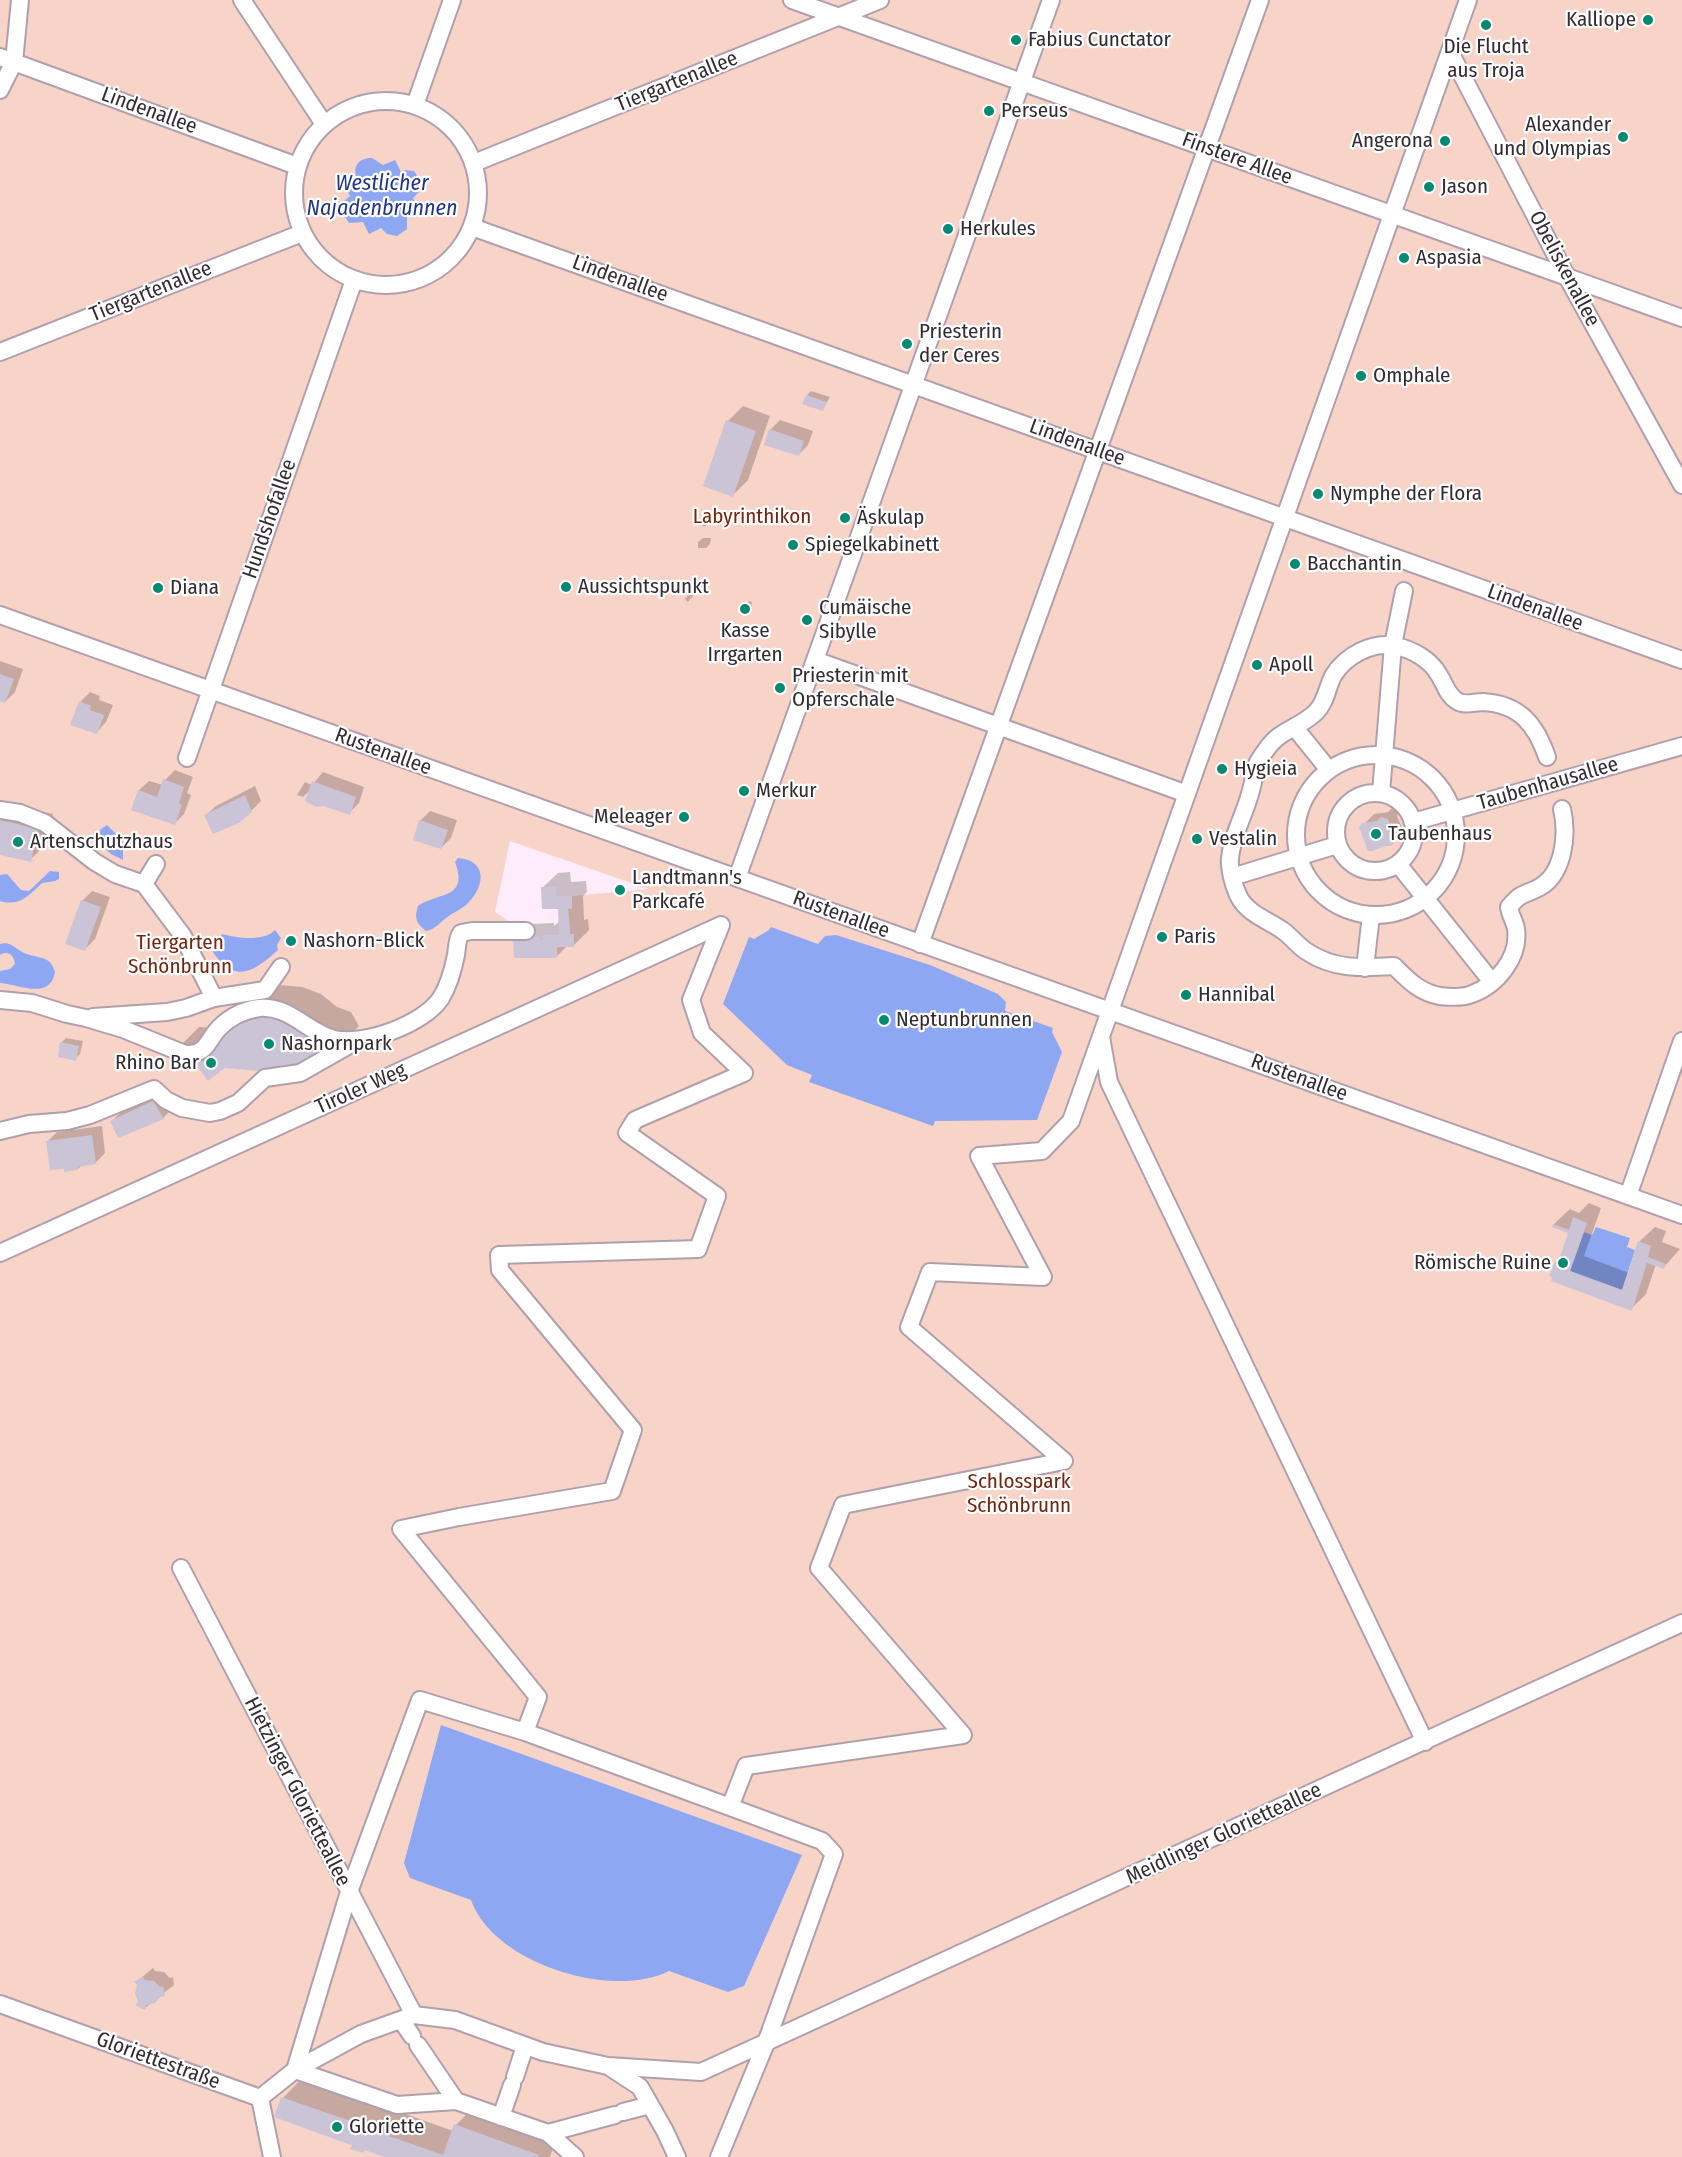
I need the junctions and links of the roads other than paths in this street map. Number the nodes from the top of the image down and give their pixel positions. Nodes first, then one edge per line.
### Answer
1 (20, 0) edge
2 (242, 0) edge
3 (452, 0) edge
4 (792, 0) edge
5 (880, 0) edge
6 (1051, 0) edge
7 (1260, 0) edge
8 (1468, 0) edge
9 (838, 16) junction
10 (1450, 52) junction
11 (7, 59) edge
12 (1022, 82) junction
13 (0, 90) edge
14 (415, 105) junction
15 (324, 124) junction
16 (1206, 148) junction
17 (474, 163) junction
18 (297, 166) junction
19 (1392, 214) junction
20 (472, 227) junction
21 (302, 232) junction
22 (1568, 277) junction
23 (354, 280) junction
24 (1682, 318) edge
25 (0, 352) edge
26 (914, 384) junction
27 (1098, 450) junction
28 (1682, 485) edge
29 (1285, 518) junction
30 (1404, 591) dead end
31 (0, 615) edge
32 (1393, 645) junction
33 (815, 660) junction
34 (1682, 660) edge
35 (210, 691) junction
36 (998, 726) junction
37 (1294, 728) junction
38 (1682, 746) edge
39 (1384, 755) junction
40 (1547, 757) dead end
41 (187, 758) dead end
42 (1329, 770) junction
43 (1381, 793) junction
44 (1187, 794) junction
45 (1562, 809) dead end
46 (0, 810) edge
47 (1454, 811) junction
48 (1413, 822) junction
49 (1337, 845) junction
50 (1298, 857) junction
51 (156, 864) dead end
52 (1398, 864) junction
53 (1232, 877) junction
54 (737, 878) junction
55 (144, 884) junction
56 (1425, 899) junction
57 (1371, 915) junction
58 (526, 931) dead end
59 (920, 944) junction
60 (281, 967) dead end
61 (1365, 968) junction
62 (1492, 982) junction
63 (214, 998) junction
64 (0, 1000) edge
65 (1110, 1011) junction
66 (86, 1018) junction
67 (1101, 1036) junction
68 (358, 1040) junction
69 (1682, 1041) edge
70 (0, 1131) edge
71 (1628, 1196) junction
72 (1682, 1215) edge
73 (0, 1253) edge
74 (181, 1568) dead end
75 (1682, 1623) edge
76 (525, 1732) junction
77 (1425, 1742) junction
78 (730, 1807) junction
79 (349, 1892) junction
80 (0, 2004) edge
81 (407, 2018) junction
82 (766, 2043) junction
83 (525, 2046) junction
84 (608, 2066) junction
85 (295, 2070) junction
86 (260, 2098) junction
87 (456, 2101) junction
88 (650, 2105) junction
89 (501, 2117) junction
90 (548, 2133) junction
91 (272, 2157) edge
92 (574, 2157) edge
93 (677, 2157) edge
94 (719, 2157) edge

1 - 11 street
2 - 15 street
3 - 14 street
4 - 9 street, Finstere Allee
5 - 9 street, Tiergartenallee
6 - 12 street
7 - 16 street
8 - 10 street
9 - 12 street, Finstere Allee
9 - 17 street, Tiergartenallee
10 - 19 street
10 - 22 street, Obeliskenallee
11 - 13 street
11 - 18 street, Lindenallee
12 - 16 street, Finstere Allee
12 - 26 street
14 - 15 street
14 - 17 street
15 - 18 street
16 - 19 street, Finstere Allee
16 - 27 street
17 - 20 street
18 - 21 street
19 - 22 street, Finstere Allee
19 - 29 street
20 - 23 street
20 - 26 street, Lindenallee
21 - 23 street
21 - 25 street, Tiergartenallee
22 - 24 street, Finstere Allee
22 - 28 street, Obeliskenallee
23 - 35 street, Hundshofallee
26 - 27 street, Lindenallee
26 - 33 street
27 - 29 street, Lindenallee
27 - 36 street
29 - 34 street, Lindenallee
29 - 44 street
30 - 32 street
31 - 35 street, Rustenallee
32 - 37 street
32 - 39 street
32 - 40 street
33 - 36 street
33 - 54 street
35 - 41 street, Hundshofallee
35 - 54 street, Rustenallee
36 - 44 street
36 - 59 street
37 - 42 street
37 - 53 street
38 - 47 street, Taubenhausallee
39 - 42 street
39 - 43 street
39 - 47 street
42 - 50 street
43 - 48 street
43 - 49 street
44 - 65 street
45 - 62 street
46 - 55 street
47 - 48 street, Taubenhausallee
47 - 56 street
48 - 52 street
49 - 50 street
49 - 52 street
50 - 53 street
50 - 57 street
51 - 55 street
52 - 56 street
53 - 61 street
54 - 59 street, Rustenallee
55 - 63 street
56 - 57 street
56 - 62 street
57 - 61 street
58 - 68 street
59 - 65 street, Rustenallee
60 - 63 street
61 - 62 street
63 - 66 street
64 - 66 street
65 - 67 street
65 - 71 street, Rustenallee
66 - 68 street
67 - 77 street
67 - 78 street
68 - 70 street
69 - 71 street
71 - 72 street, Rustenallee
73 - 76 street, Tiroler Weg
74 - 79 street, Hietzinger Glorietteallee
75 - 77 street, Meidlinger Glorietteallee
76 - 78 street
76 - 79 street
77 - 82 street, Meidlinger Glorietteallee
78 - 82 street
79 - 81 street, Hietzinger Glorietteallee
79 - 85 street
80 - 86 street, Gloriettestraße
81 - 83 street
81 - 85 street
81 - 87 street, Hietzinger Glorietteallee
82 - 84 street, Meidlinger Glorietteallee
82 - 94 street
83 - 84 street
83 - 89 street
84 - 88 street
85 - 86 street
85 - 87 street
86 - 91 street
87 - 89 street
88 - 90 street
88 - 93 street
89 - 90 street
90 - 92 street

